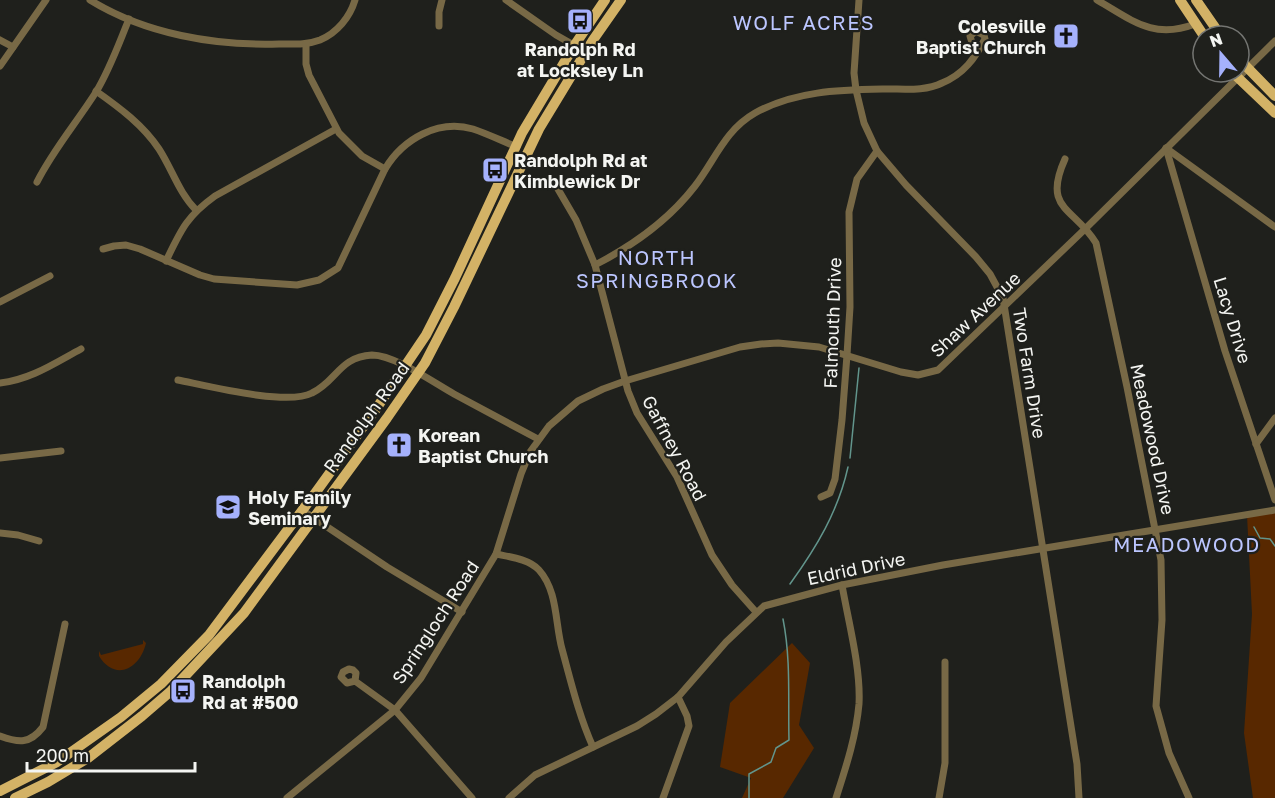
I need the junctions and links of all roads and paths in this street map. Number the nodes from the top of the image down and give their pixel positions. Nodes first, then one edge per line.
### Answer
1 (46, 0) edge
2 (90, 0) edge
3 (355, 0) edge
4 (442, 0) edge
5 (506, 0) edge
6 (605, 0) edge
7 (621, 0) edge
8 (859, 0) edge
9 (1096, 0) edge
10 (1180, 0) edge
11 (1196, 0) edge
12 (129, 19) junction
13 (1195, 24) edge
14 (1213, 24) edge
15 (1191, 25) edge
16 (439, 26) dead end
17 (0, 39) edge
18 (1275, 41) edge
19 (306, 44) junction
20 (574, 46) junction
21 (13, 47) junction
22 (978, 48) dead end
23 (586, 52) junction
24 (1251, 63) edge
25 (0, 66) edge
26 (1251, 73) edge
27 (1226, 84) edge
28 (1244, 84) edge
29 (856, 90) junction
30 (96, 92) junction
31 (1275, 96) edge
32 (1275, 113) edge
33 (336, 129) junction
34 (517, 147) junction
35 (1166, 148) junction
36 (877, 151) junction
37 (1065, 159) dead end
38 (385, 169) junction
39 (38, 182) dead end
40 (555, 184) dead end
41 (196, 210) junction
42 (1275, 227) edge
43 (1085, 229) junction
44 (103, 249) dead end
45 (166, 261) junction
46 (595, 265) junction
47 (50, 276) dead end
48 (0, 302) edge
49 (1004, 307) junction
50 (81, 349) dead end
51 (847, 355) junction
52 (404, 366) junction
53 (418, 372) junction
54 (178, 380) dead end
55 (625, 381) junction
56 (0, 383) edge
57 (1275, 418) edge
58 (538, 440) junction
59 (1256, 444) junction
60 (62, 451) dead end
61 (0, 458) edge
62 (821, 497) dead end
63 (1275, 500) edge
64 (302, 510) junction
65 (1275, 510) edge
66 (312, 517) junction
67 (1156, 530) junction
68 (0, 533) edge
69 (39, 541) dead end
70 (1043, 548) junction
71 (496, 554) junction
72 (842, 585) junction
73 (462, 612) junction
74 (756, 612) junction
75 (65, 624) dead end
76 (945, 662) dead end
77 (355, 681) dead end
78 (678, 697) junction
79 (394, 710) junction
80 (0, 736) edge
81 (593, 747) junction
82 (0, 791) edge
83 (838, 797) edge
84 (15, 798) edge
85 (287, 798) edge
86 (472, 798) edge
87 (509, 798) edge
88 (663, 798) edge
89 (939, 798) edge
90 (1079, 798) edge
91 (1190, 798) edge

1 - 21 street
2 - 12 street
3 - 19 street
4 - 16 street
5 - 20 street
6 - 20 main road, Randolph Road
7 - 23 main road, Randolph Road
8 - 29 street, Two Farm Drive
9 - 15 street
10 - 13 main road
11 - 14 main road
12 - 19 street
12 - 30 street
17 - 21 street
18 - 24 street, Shaw Avenue
19 - 33 street
20 - 23 street
20 - 34 main road, Randolph Road
21 - 25 street
22 - 29 street
23 - 53 main road, Randolph Road
26 - 31 main road
27 - 35 street, Shaw Avenue
28 - 32 main road
29 - 36 street, Two Farm Drive
29 - 46 street
30 - 39 street
30 - 41 street
33 - 38 street
33 - 41 street
34 - 38 street
34 - 52 main road, Randolph Road
35 - 42 street
35 - 43 street, Shaw Avenue
35 - 59 street, Lacy Drive
36 - 49 street, Two Farm Drive
36 - 51 street, Falmouth Drive
37 - 43 street, Meadowood Drive
38 - 45 street
40 - 46 street, Gaffney Road
41 - 45 street
43 - 49 street, Shaw Avenue
43 - 67 street, Meadowood Drive
44 - 45 street
46 - 55 street, Gaffney Road
47 - 48 street
49 - 51 street, Shaw Avenue
49 - 70 street, Two Farm Drive
50 - 56 street
51 - 55 street, Shaw Avenue
51 - 62 street, Falmouth Drive
52 - 53 street
52 - 54 street
52 - 64 main road, Randolph Road
53 - 58 street
53 - 66 main road, Randolph Road
55 - 58 street, Shaw Avenue
55 - 74 street, Gaffney Road
57 - 59 street
58 - 71 street, Shaw Avenue
59 - 63 street, Lacy Drive
60 - 61 street
64 - 66 street
64 - 82 main road, Randolph Road
65 - 67 street, Eldrid Drive
66 - 73 street
66 - 84 main road, Randolph Road
67 - 70 street, Eldrid Drive
67 - 91 street, Meadowood Drive
68 - 69 street
70 - 72 street, Eldrid Drive
70 - 90 street, Two Farm Drive
71 - 73 street, Springloch Road
71 - 81 street
72 - 74 street, Eldrid Drive
72 - 83 street
73 - 79 street, Springloch Road
74 - 78 street, Eldrid Drive
75 - 80 street
76 - 89 street
77 - 79 street
78 - 81 street, Eldrid Drive
78 - 88 street
79 - 85 street, Springloch Road
79 - 86 street
81 - 87 street, Eldrid Drive

